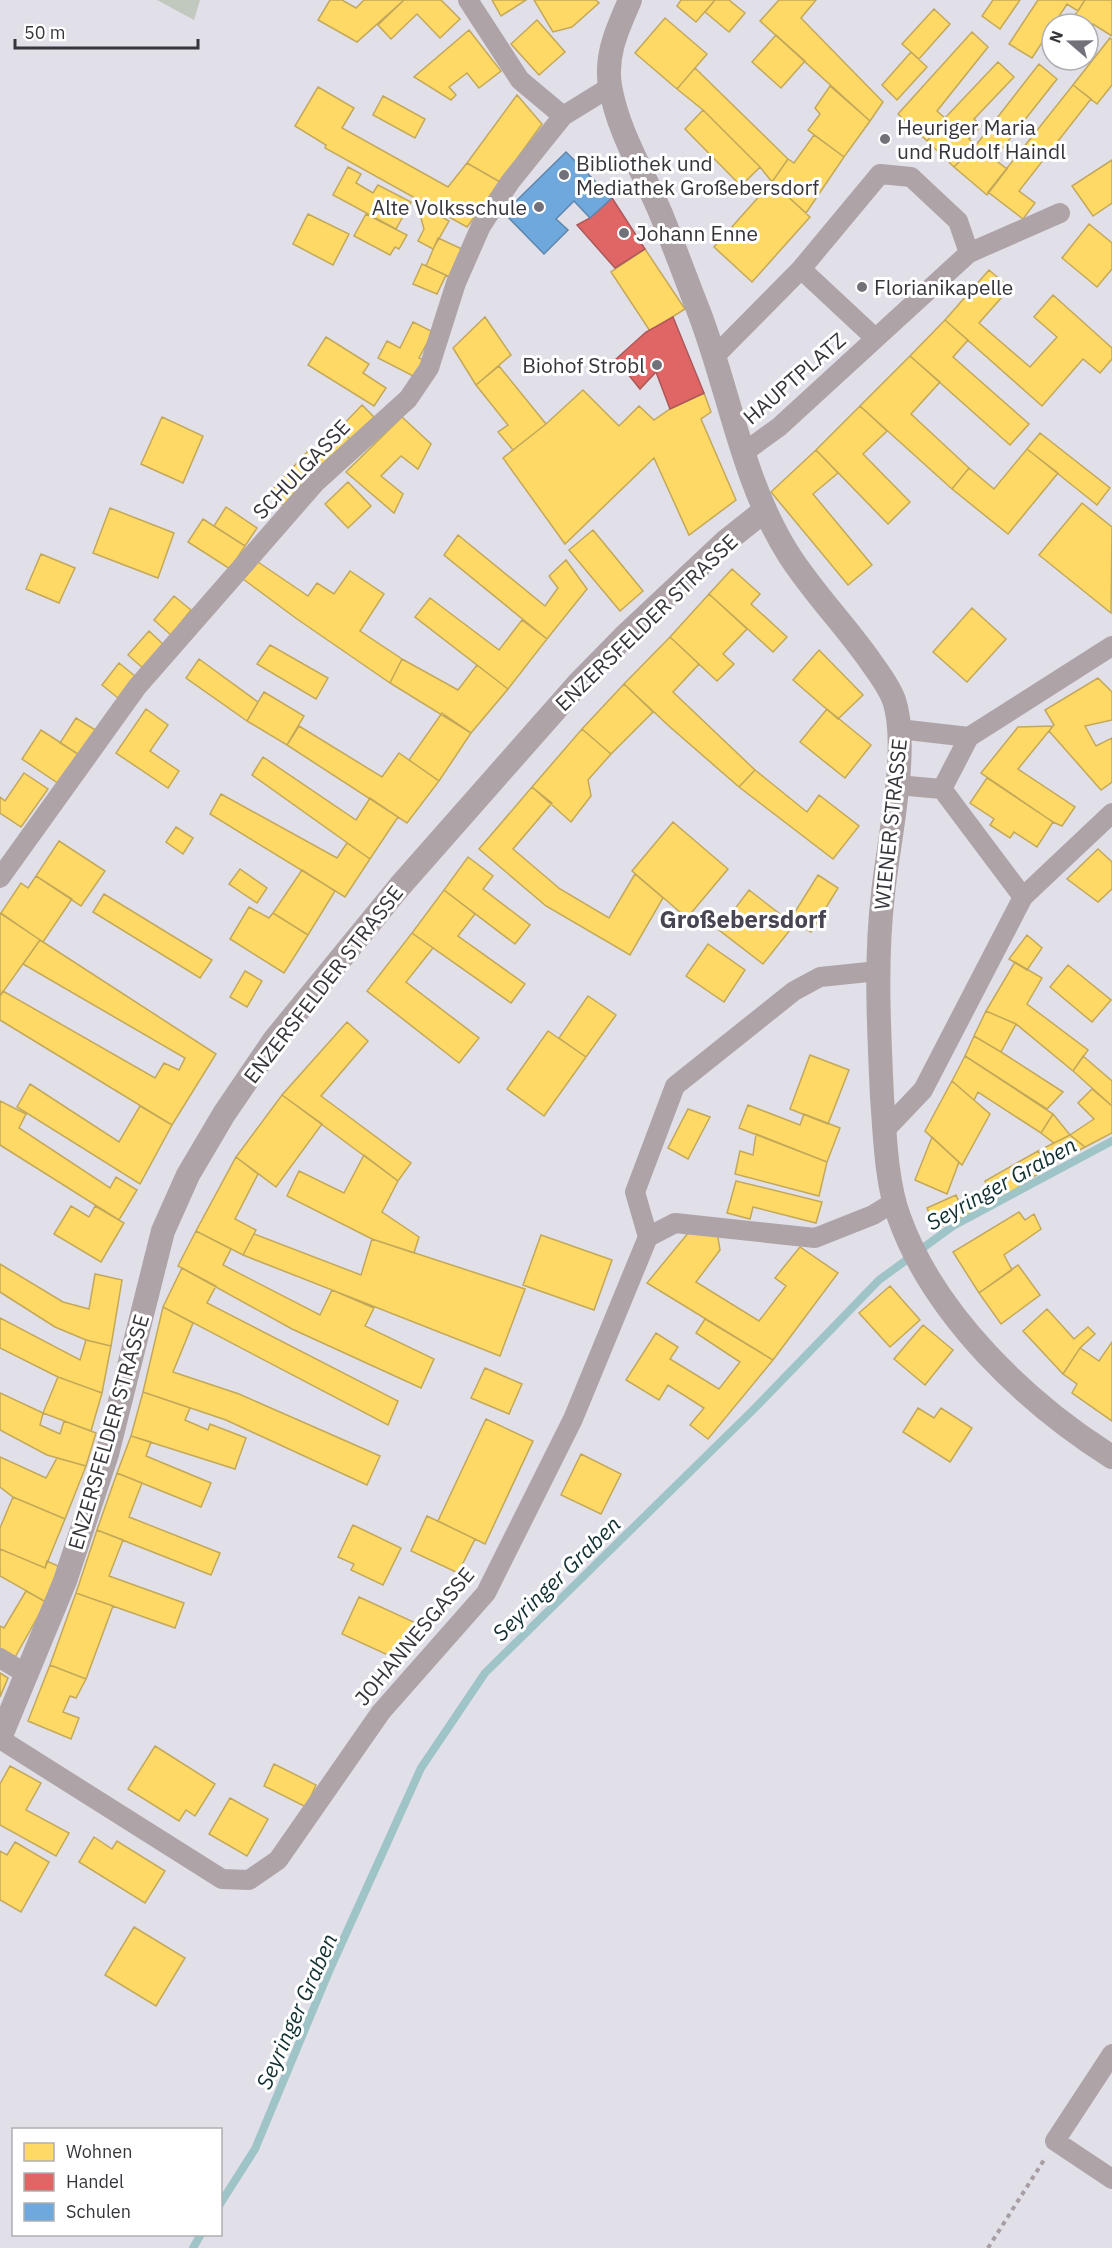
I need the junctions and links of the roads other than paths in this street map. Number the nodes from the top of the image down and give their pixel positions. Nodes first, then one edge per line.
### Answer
1 (468, 0) edge
2 (630, 0) edge
3 (610, 87) junction
4 (563, 116) junction
5 (1060, 213) dead end
6 (969, 253) junction
7 (801, 269) junction
8 (875, 338) junction
9 (714, 357) junction
10 (743, 453) junction
11 (764, 511) junction
12 (1112, 646) edge
13 (899, 729) junction
14 (969, 737) junction
15 (897, 785) junction
16 (942, 789) junction
17 (1112, 813) edge
18 (0, 878) edge
19 (1023, 897) junction
20 (878, 971) junction
21 (884, 1131) junction
22 (897, 1212) junction
23 (648, 1238) junction
24 (1112, 1457) edge
25 (0, 1658) edge
26 (28, 1675) junction
27 (0, 1738) edge
28 (1112, 2054) edge
29 (1112, 2179) edge

1 - 4 street
2 - 3 street, WIENER STRASSE
3 - 4 street, SCHULGASSE
3 - 9 street, WIENER STRASSE
4 - 18 street, SCHULGASSE
5 - 6 street, HAUPTPLATZ
6 - 7 street
6 - 8 street, HAUPTPLATZ
7 - 8 street, HAUPTPLATZ
7 - 9 street
8 - 10 street, HAUPTPLATZ
9 - 10 street, WIENER STRASSE
10 - 11 street, WIENER STRASSE
11 - 13 street, WIENER STRASSE
11 - 26 street, ENZERSFELDER STRASSE
12 - 14 street
13 - 14 street
13 - 15 street, WIENER STRASSE
14 - 16 street
15 - 16 street
15 - 20 street, WIENER STRASSE
16 - 19 street
17 - 19 street
19 - 21 street
20 - 21 street, WIENER STRASSE
20 - 23 street
21 - 22 street, WIENER STRASSE
22 - 23 street
22 - 24 street, WIENER STRASSE
23 - 27 street, JOHANNESGASSE
25 - 26 street
26 - 27 street, ENZERSFELDER STRASSE
28 - 29 street

